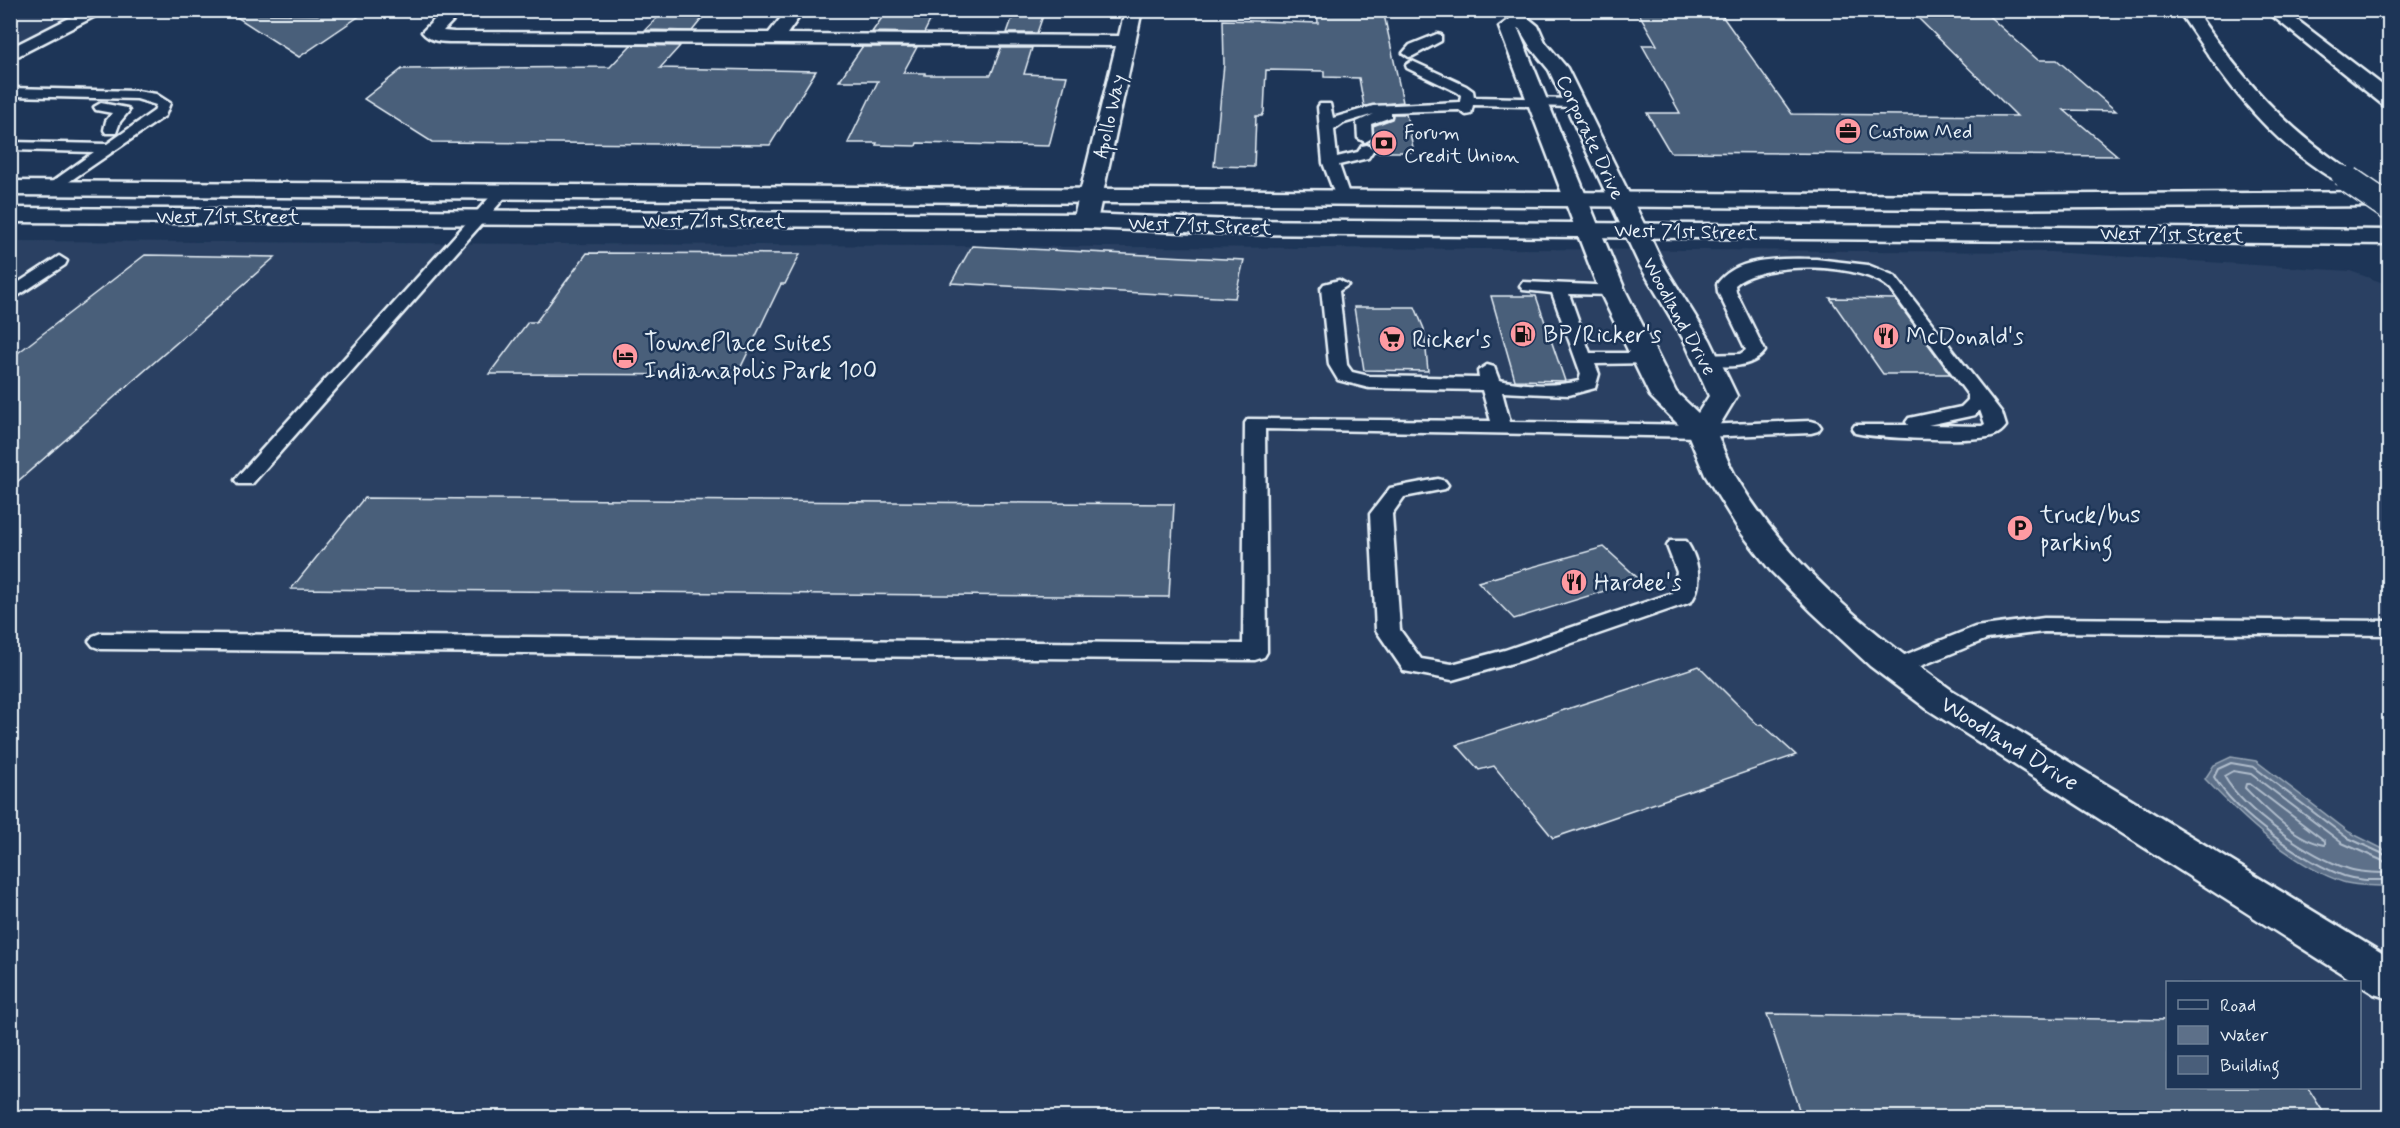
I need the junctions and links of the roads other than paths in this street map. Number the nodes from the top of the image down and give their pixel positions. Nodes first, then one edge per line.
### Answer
1 (99, 10) edge
2 (455, 10) edge
3 (796, 10) edge
4 (1134, 10) edge
5 (2186, 10) edge
6 (2273, 10) edge
7 (2376, 10) edge
8 (1517, 15) edge
9 (2390, 17) edge
10 (1437, 38) dead end
11 (774, 39) junction
12 (1126, 41) junction
13 (10, 55) edge
14 (10, 92) edge
15 (2386, 96) edge
16 (42, 98) junction
17 (79, 103) dead end
18 (107, 103) dead end
19 (1536, 103) junction
20 (1574, 104) junction
21 (10, 106) edge
22 (1325, 106) dead end
23 (1467, 106) junction
24 (1426, 108) junction
25 (1401, 109) junction
26 (1353, 115) junction
27 (1327, 129) junction
28 (109, 138) junction
29 (10, 146) edge
30 (1351, 148) junction
31 (10, 188) edge
32 (51, 189) junction
33 (503, 192) junction
34 (897, 194) junction
35 (1091, 195) junction
36 (1342, 197) junction
37 (1620, 199) junction
38 (2390, 200) edge
39 (2390, 208) edge
40 (1581, 212) junction
41 (10, 215) edge
42 (479, 218) junction
43 (726, 220) junction
44 (1085, 221) junction
45 (1635, 230) junction
46 (2390, 237) edge
47 (59, 261) dead end
48 (1339, 285) dead end
49 (1529, 286) dead end
50 (1559, 289) junction
51 (1612, 290) junction
52 (10, 296) edge
53 (1583, 358) junction
54 (1644, 359) junction
55 (1706, 359) junction
56 (1489, 377) junction
57 (1978, 393) junction
58 (1811, 427) dead end
59 (1502, 428) junction
60 (1701, 431) junction
61 (245, 480) dead end
62 (1438, 484) dead end
63 (1678, 546) dead end
64 (2390, 628) edge
65 (101, 640) dead end
66 (1896, 668) junction
67 (2390, 981) edge

1 - 13 main road
2 - 11 main road
3 - 11 main road
4 - 12 main road, Apollo Way
5 - 39 main road, bridge
6 - 15 main road
7 - 9 main road
8 - 19 main road, Corporate Drive
8 - 20 main road, Corporate Drive
10 - 23 lane
11 - 12 main road
12 - 35 main road, Apollo Way
14 - 16 lane
16 - 17 lane
16 - 21 lane
16 - 28 lane
18 - 28 lane
19 - 20 lane
19 - 23 lane
19 - 40 main road, Corporate Drive
20 - 37 main road, Corporate Drive
22 - 27 lane
23 - 24 lane
24 - 25 lane
24 - 30 lane
25 - 26 lane
25 - 30 lane
26 - 27 lane
26 - 30 lane
27 - 30 lane
28 - 29 lane
28 - 32 lane
30 - 36 lane
31 - 32 main road, West 71st Street
32 - 33 main road, West 71st Street
33 - 34 main road, West 71st Street
33 - 42 lane
34 - 35 main road, West 71st Street
34 - 42 main road
35 - 36 main road, West 71st Street
35 - 43 main road
35 - 44 main road, Apollo Way
36 - 40 main road, West 71st Street
37 - 38 main road, West 71st Street
37 - 40 main road, West 71st Street
37 - 45 main road, Corporate Drive
40 - 44 main road, West 71st Street
40 - 45 main road, West 71st Street
40 - 51 main road, Woodland Drive
41 - 42 main road, West 71st Street
42 - 43 main road, West 71st Street
42 - 61 lane
43 - 44 main road, West 71st Street
45 - 46 main road, West 71st Street
45 - 55 main road, Woodland Drive
47 - 52 lane
48 - 56 lane
49 - 50 lane
50 - 51 lane
50 - 53 lane
51 - 54 main road, Woodland Drive
53 - 54 lane
53 - 56 lane
54 - 60 main road, Woodland Drive
55 - 57 lane
55 - 60 main road, Woodland Drive
56 - 59 lane
57 - 57 lane
58 - 60 lane
59 - 60 lane
59 - 65 lane
60 - 66 main road, Woodland Drive
62 - 63 lane
64 - 66 lane
66 - 67 main road, Woodland Drive

